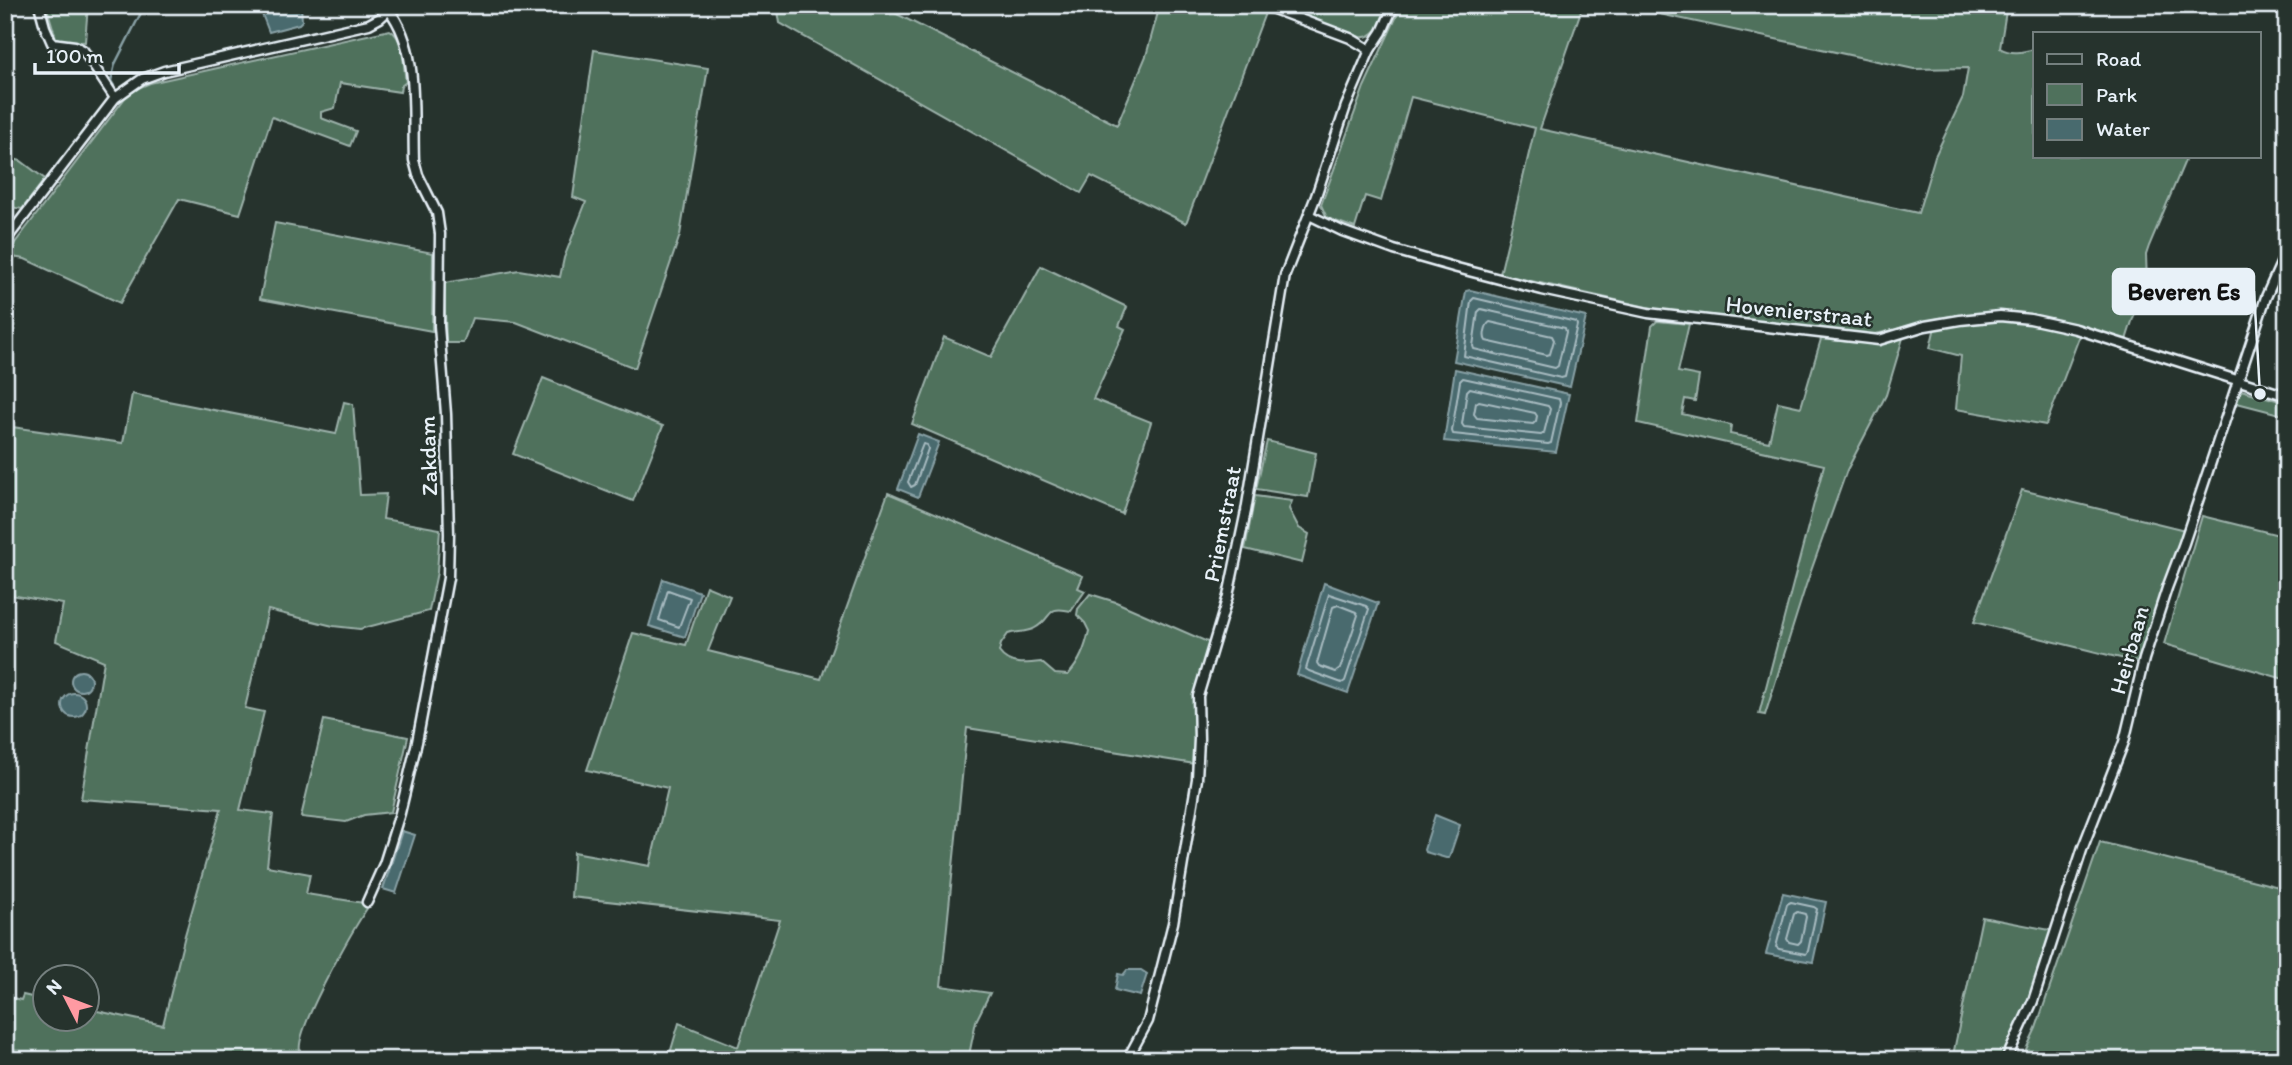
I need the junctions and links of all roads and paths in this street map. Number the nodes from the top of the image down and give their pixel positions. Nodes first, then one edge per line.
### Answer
1 (39, 5) edge
2 (1263, 5) edge
3 (1394, 5) edge
4 (391, 7) edge
5 (1370, 50) junction
6 (115, 98) junction
7 (1309, 215) junction
8 (5, 241) edge
9 (2286, 252) edge
10 (2238, 380) junction
11 (2287, 396) edge
12 (367, 902) dead end
13 (1127, 1060) edge
14 (2006, 1060) edge

1 - 6 street
2 - 5 street
3 - 5 street, Priemstraat
4 - 6 street
4 - 12 street, Zakdam
5 - 7 street, Priemstraat
6 - 8 street
7 - 10 street, Hovenierstraat
7 - 13 street, Priemstraat
9 - 10 street, Heirbaan
10 - 11 street, Hovenierstraat
10 - 14 street, Heirbaan

